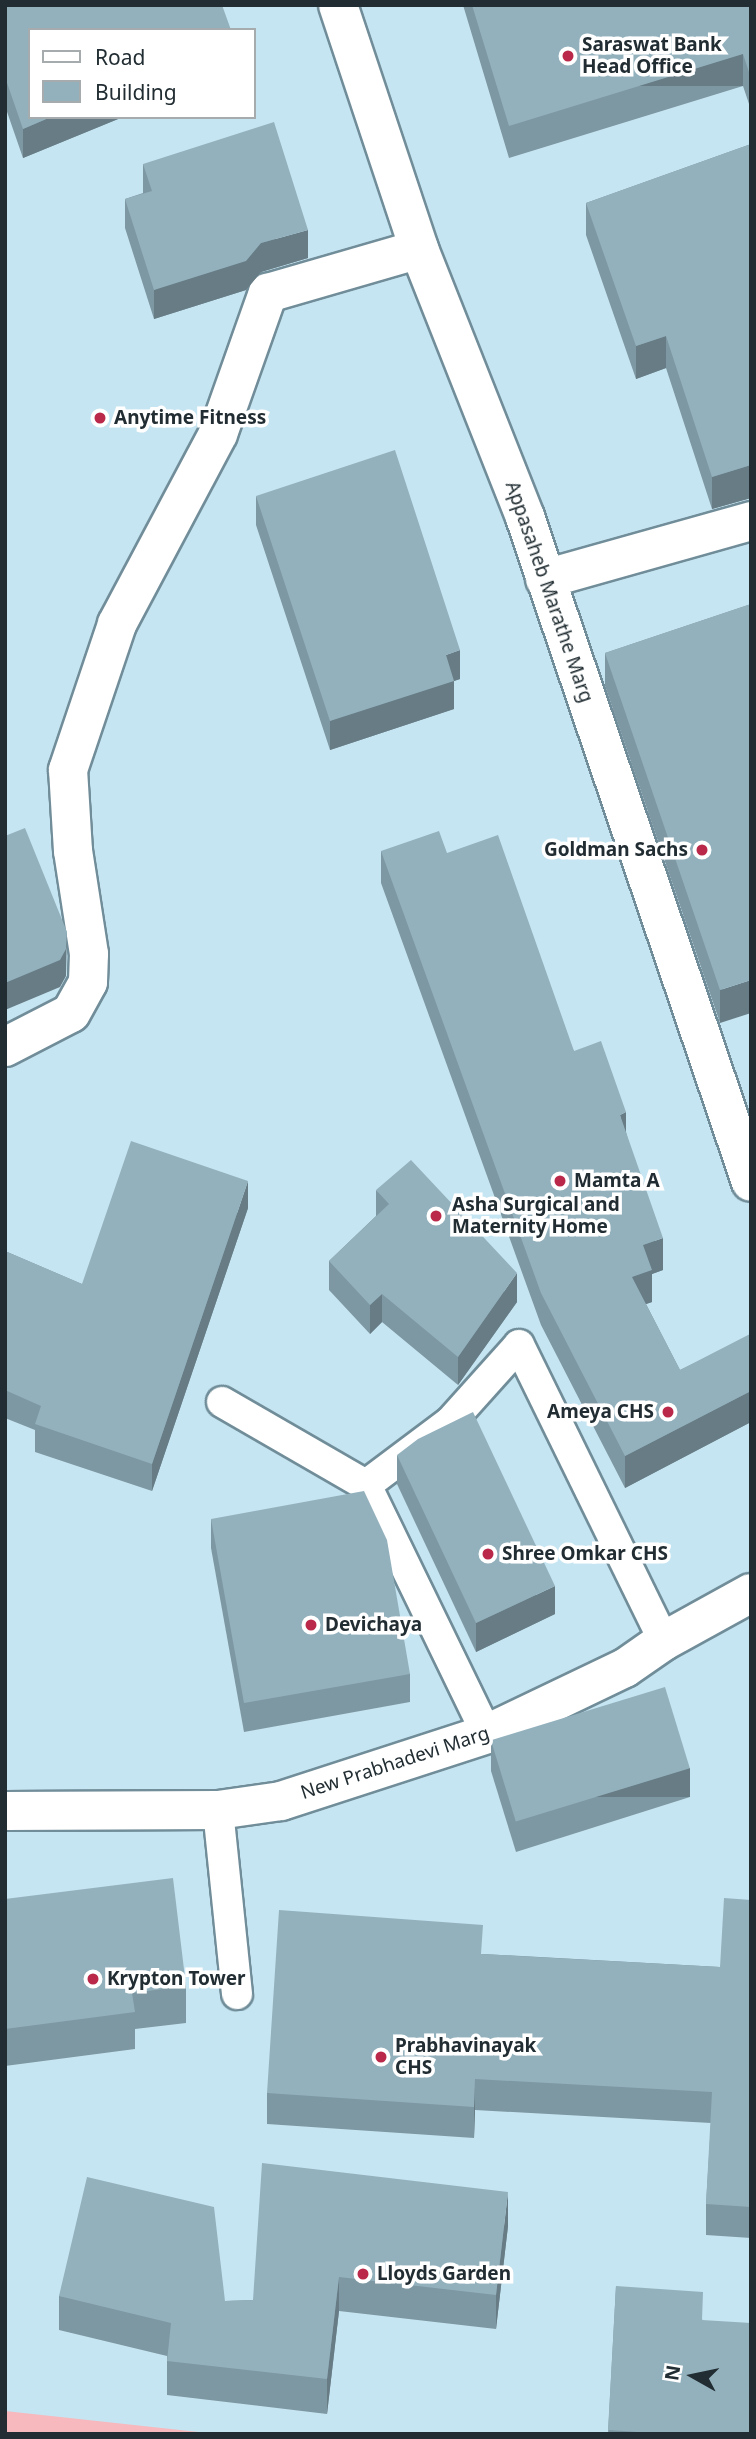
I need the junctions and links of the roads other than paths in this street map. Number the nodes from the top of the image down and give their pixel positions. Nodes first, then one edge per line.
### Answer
1 (338, 5) edge
2 (419, 248) junction
3 (751, 521) edge
4 (545, 579) junction
5 (5, 1046) edge
6 (751, 1182) edge
7 (222, 1402) dead end
8 (366, 1485) junction
9 (751, 1593) edge
10 (664, 1641) junction
11 (487, 1734) junction
12 (218, 1810) junction
13 (5, 1811) edge
14 (237, 1994) dead end

1 - 2 street, Appasaheb Marathe Marg
2 - 4 street, Appasaheb Marathe Marg
2 - 5 street
3 - 4 street
4 - 6 street, Appasaheb Marathe Marg
7 - 8 lane
8 - 10 lane
8 - 11 lane
9 - 10 street, New Prabhadevi Marg
10 - 11 street, New Prabhadevi Marg
11 - 12 street, New Prabhadevi Marg
12 - 13 street, New Prabhadevi Marg
12 - 14 lane

